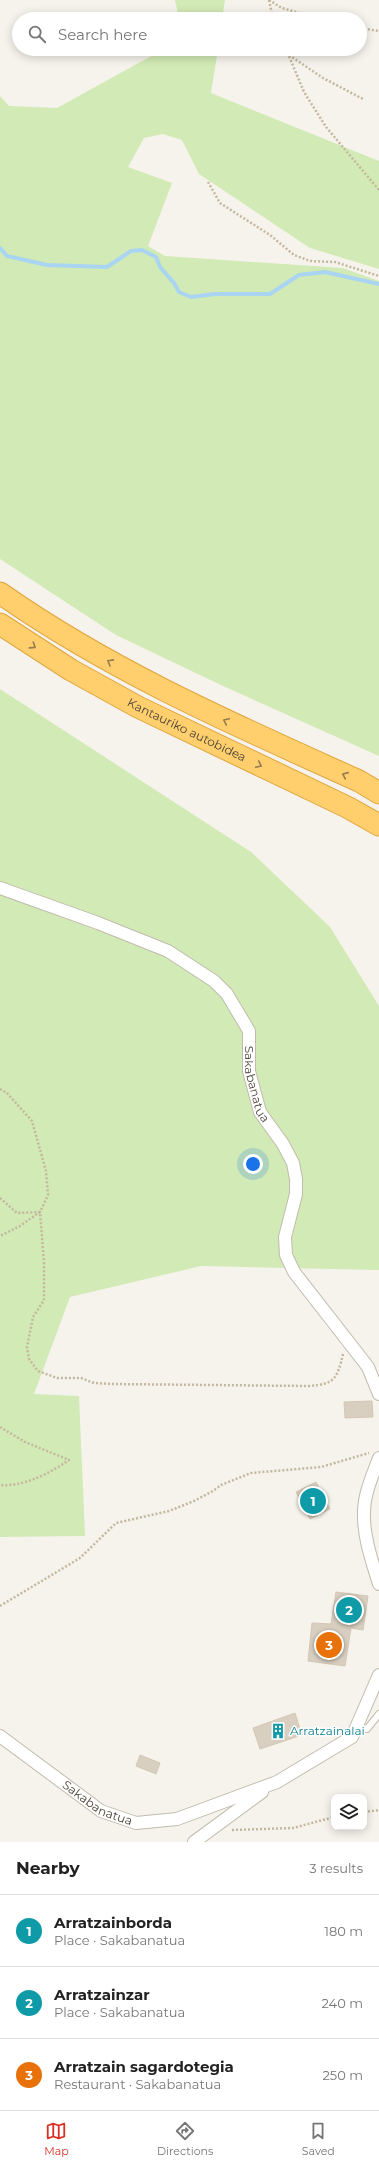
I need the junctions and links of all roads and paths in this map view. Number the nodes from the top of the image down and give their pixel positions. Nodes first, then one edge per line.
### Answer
1 (269, 0) edge
2 (272, 12) edge
3 (296, 12) edge
4 (367, 29) edge
5 (379, 31) edge
6 (288, 56) edge
7 (290, 56) edge
8 (363, 99) dead end
9 (208, 182) dead end
10 (379, 190) edge
11 (379, 276) edge
12 (0, 593) edge
13 (0, 624) edge
14 (379, 793) edge
15 (379, 825) edge
16 (0, 888) edge
17 (0, 1088) edge
18 (0, 1198) edge
19 (40, 1212) junction
20 (0, 1236) edge
21 (347, 1338) junction
22 (379, 1394) edge
23 (0, 1426) edge
24 (376, 1455) edge
25 (0, 1485) edge
26 (379, 1584) edge
27 (0, 1606) edge
28 (379, 1675) edge
29 (379, 1714) edge
30 (356, 1726) junction
31 (0, 1736) edge
32 (277, 1782) junction
33 (379, 1810) edge
34 (367, 1812) edge
35 (331, 1818) edge
36 (210, 1829) junction
37 (194, 1842) edge

1 - 2 path
1 - 3 path
4 - 5 path
6 - 10 path
7 - 8 path
9 - 11 path
14 -> 12 highway, Kantauriko autobidea
13 -> 15 highway, Kantauriko autobidea
16 - 21 street, Sakabanatua
17 - 19 path
18 - 19 path
19 - 20 path
19 - 21 path
21 - 22 street, Sakabanatua
23 - 25 path
24 - 26 street
24 - 27 path
28 - 30 street, Sakabanatua
29 - 30 lane
30 - 32 street, Sakabanatua
31 - 32 street, Sakabanatua
32 - 36 street, Sakabanatua
33 - 34 path
35 - 36 path
36 - 37 street, Sakabanatua

